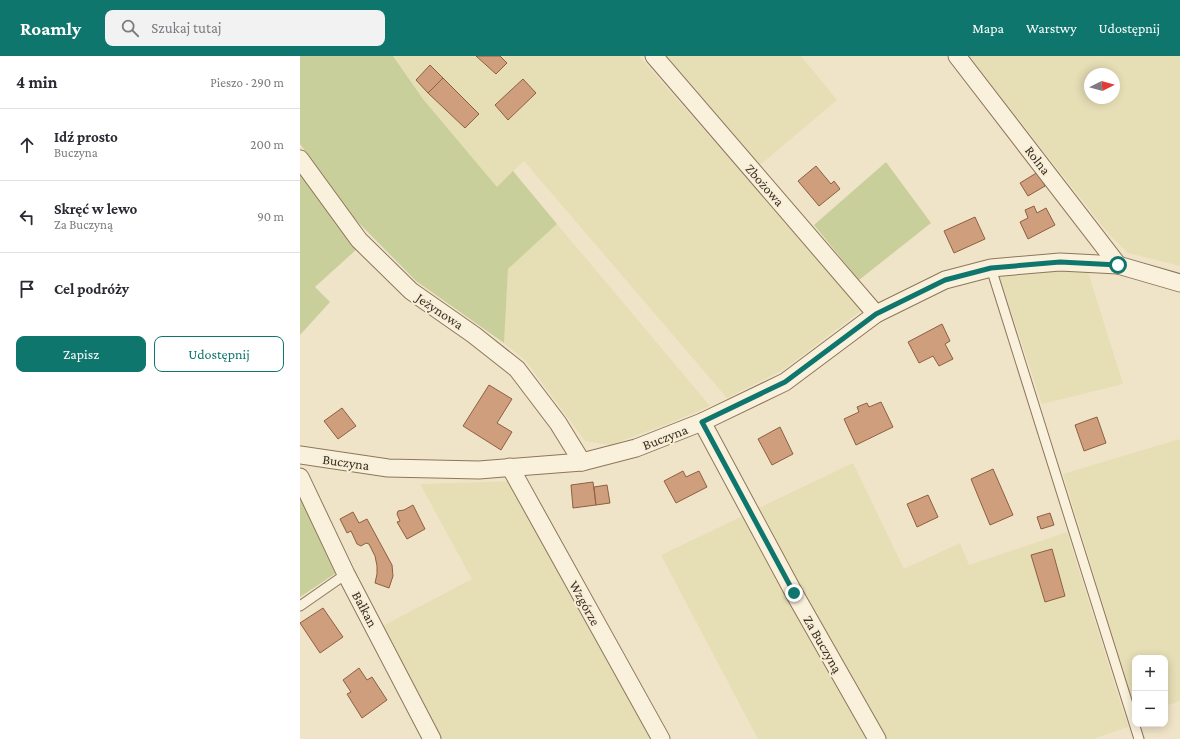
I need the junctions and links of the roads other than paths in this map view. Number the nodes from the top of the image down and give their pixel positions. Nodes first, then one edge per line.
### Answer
1 (654, 56) edge
2 (957, 56) edge
3 (300, 159) edge
4 (1118, 265) junction
5 (991, 268) junction
6 (1180, 283) edge
7 (876, 314) junction
8 (702, 422) junction
9 (300, 455) edge
10 (582, 462) junction
11 (510, 467) junction
12 (300, 478) edge
13 (346, 574) junction
14 (300, 606) edge
15 (432, 739) edge
16 (660, 739) edge
17 (877, 739) edge
18 (1140, 739) edge

1 - 7 street, Zbożowa
2 - 4 street, Rolna
3 - 10 street, Jeżynowa
4 - 5 street, Buczyna
4 - 6 street, Buczyna
5 - 7 street, Buczyna
5 - 18 lane
7 - 8 street, Buczyna
8 - 10 street, Buczyna
8 - 17 street, Za Buczyną
9 - 11 street, Buczyna
10 - 11 street, Buczyna
11 - 16 street, Wzgórze
12 - 13 street, Bałkan
13 - 14 lane
13 - 15 street, Bałkan

